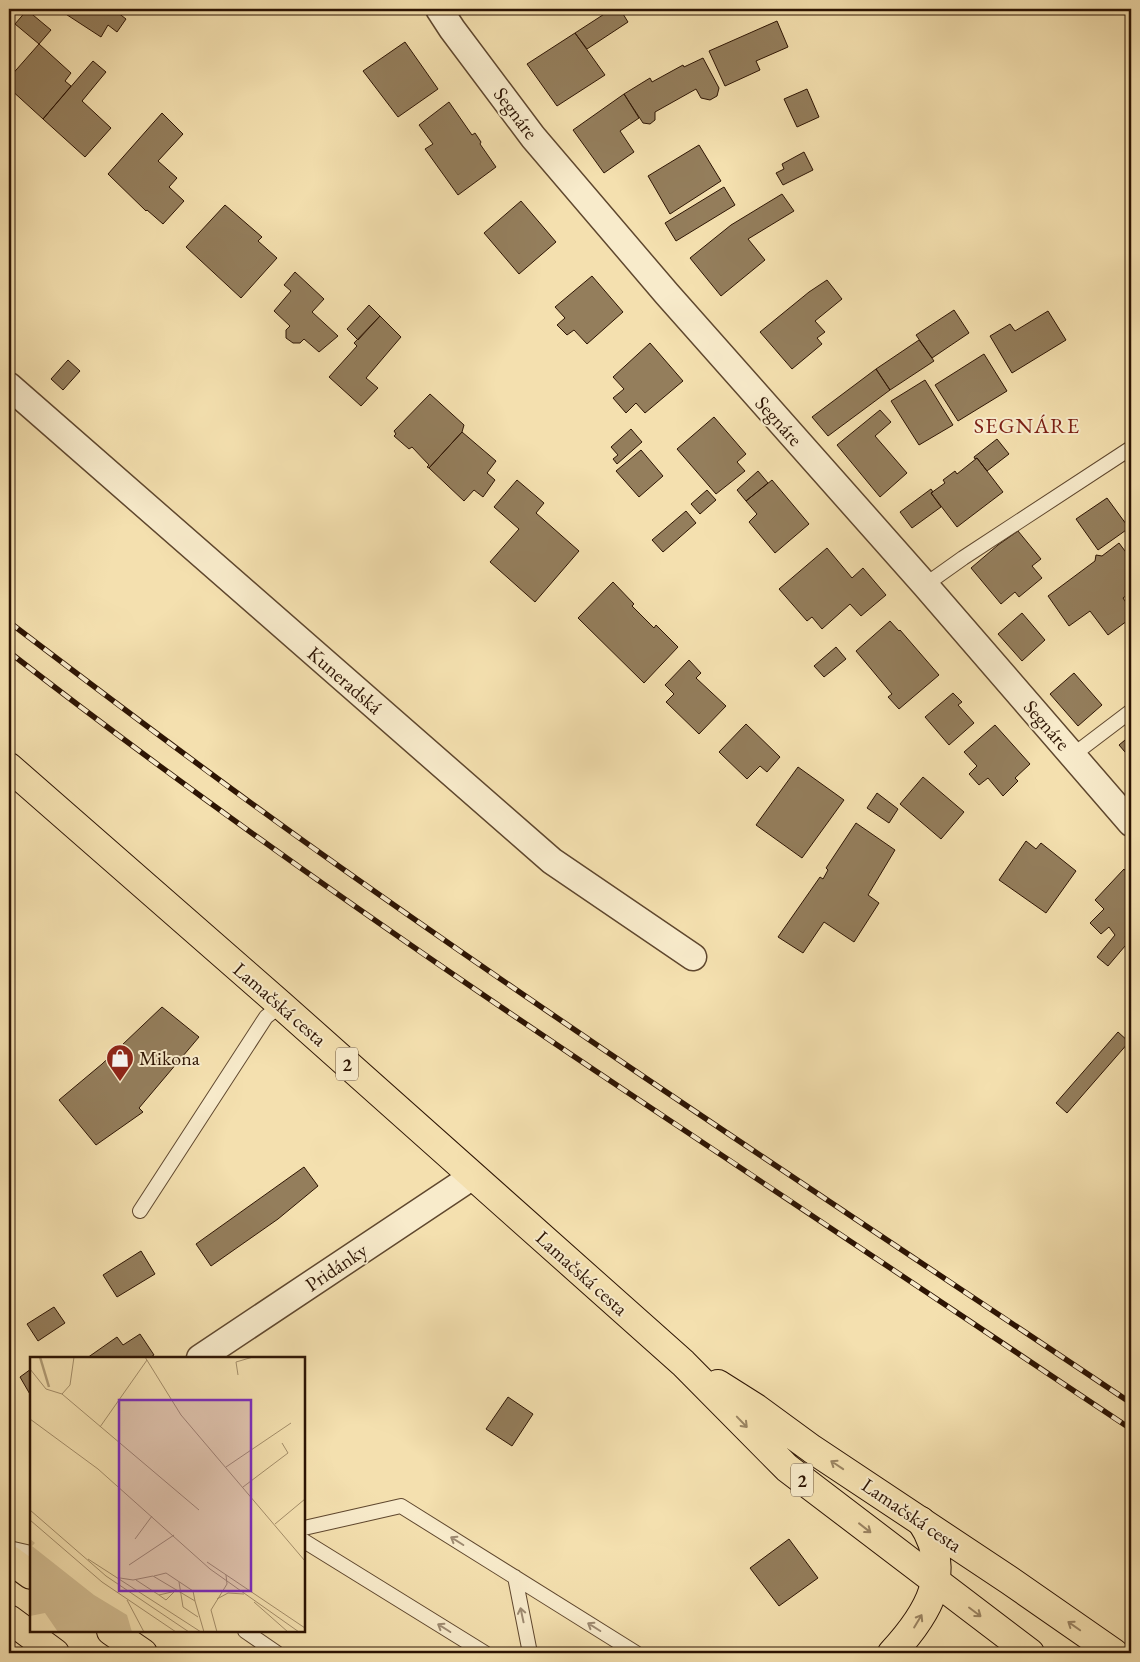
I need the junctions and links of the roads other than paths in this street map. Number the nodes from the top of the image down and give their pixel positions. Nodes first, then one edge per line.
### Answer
1 (439, 9) edge
2 (9, 386) edge
3 (1131, 448) edge
4 (925, 585) junction
5 (1131, 711) edge
6 (1073, 755) junction
7 (9, 767) edge
8 (1131, 823) edge
9 (693, 957) dead end
10 (281, 1005) junction
11 (473, 1176) junction
12 (140, 1210) dead end
13 (202, 1357) edge
14 (683, 1363) junction
15 (921, 1521) junction
16 (305, 1528) edge
17 (305, 1542) edge
18 (9, 1548) edge
19 (30, 1553) edge
20 (9, 1559) edge
21 (30, 1574) edge
22 (515, 1577) junction
23 (936, 1583) junction
24 (9, 1619) edge
25 (112, 1632) edge
26 (246, 1632) edge
27 (55, 1653) edge
28 (143, 1653) edge
29 (277, 1653) edge
30 (485, 1653) edge
31 (530, 1653) edge
32 (636, 1653) edge
33 (892, 1653) edge
34 (1030, 1653) edge
35 (1114, 1653) edge

1 - 4 street, Segnáre
2 - 9 street, Kuneradská
3 - 4 lane
4 - 6 street, Segnáre
5 - 6 lane
6 - 8 street, Segnáre
7 - 10 main road, Lamačská cesta / 2
10 - 11 main road, Lamačská cesta / 2
10 - 12 lane
11 - 13 street, Pridánky
11 - 14 main road, Lamačská cesta / 2
15 -> 14 main road, Lamačská cesta / 2
14 -> 23 main road, Lamačská cesta / 2
15 - 23 main road
35 -> 15 main road, Lamačská cesta / 2
22 -> 16 lane
30 -> 17 lane
18 - 19 lane
20 - 21 main road
31 -> 22 lane
32 -> 22 lane
33 -> 23 main road
23 -> 34 main road, Lamačská cesta / 2
24 - 27 main road
25 - 28 main road
26 - 29 lane

